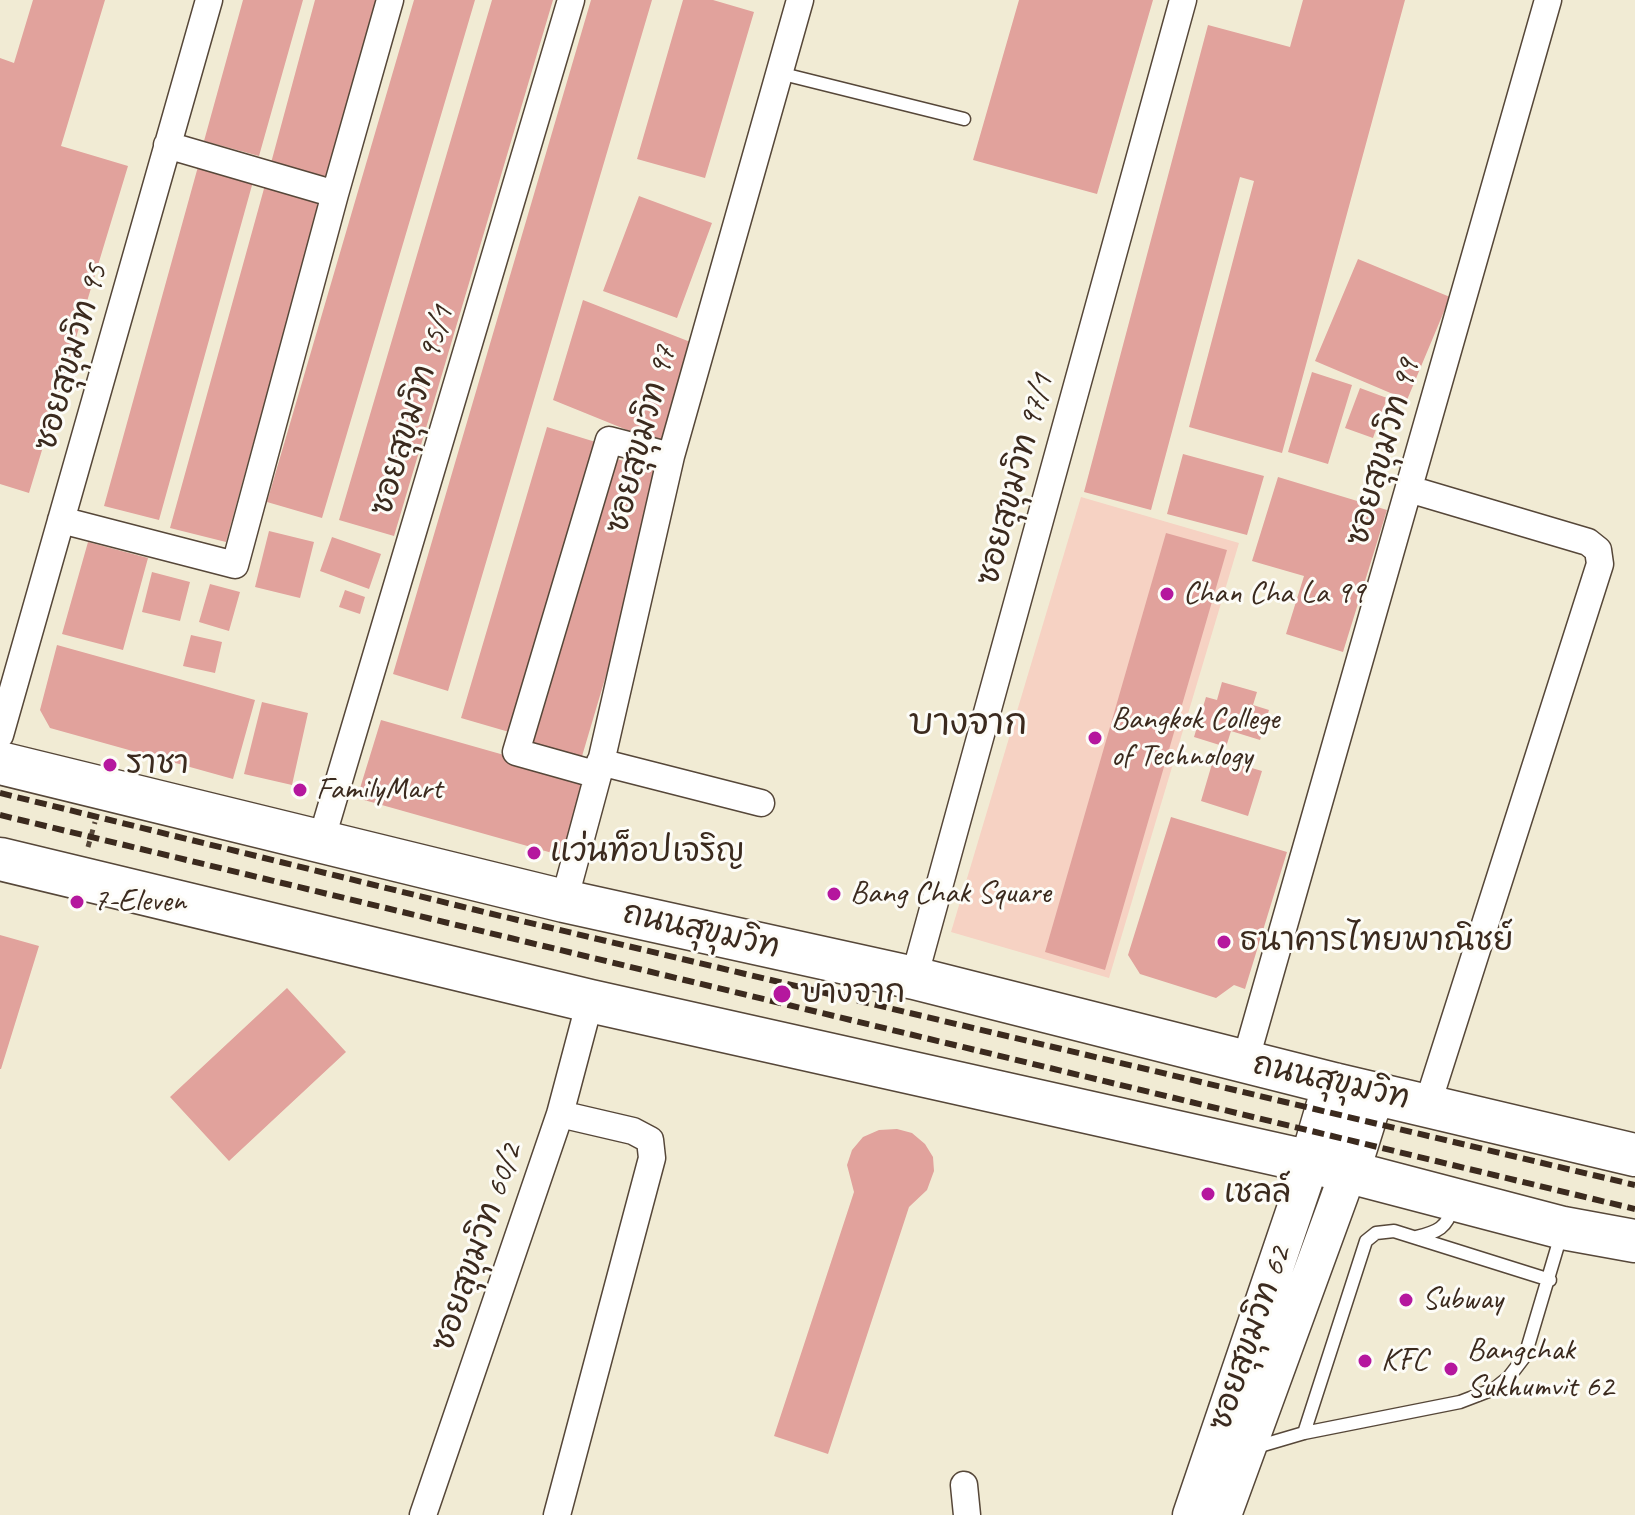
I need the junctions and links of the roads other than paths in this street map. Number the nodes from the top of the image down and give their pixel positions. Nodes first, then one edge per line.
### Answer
1 (209, 0) edge
2 (390, 0) edge
3 (571, 0) edge
4 (800, 0) edge
5 (1183, 0) edge
6 (1548, 0) edge
7 (779, 73) junction
8 (964, 119) dead end
9 (167, 145) junction
10 (335, 194) junction
11 (671, 456) junction
12 (1409, 489) junction
13 (61, 520) junction
14 (0, 735) edge
15 (0, 763) edge
16 (599, 768) junction
17 (761, 803) dead end
18 (321, 841) junction
19 (0, 859) edge
20 (564, 901) junction
21 (914, 978) junction
22 (590, 1001) junction
23 (1245, 1062) junction
24 (1354, 1089) junction
25 (1427, 1106) junction
26 (560, 1114) junction
27 (1635, 1155) edge
28 (1330, 1167) junction
29 (1455, 1200) junction
30 (1563, 1228) junction
31 (1413, 1238) junction
32 (1635, 1241) edge
33 (1550, 1280) junction
34 (1304, 1433) junction
35 (1246, 1450) junction
36 (964, 1485) dead end
37 (423, 1515) edge
38 (557, 1515) edge
39 (967, 1515) edge
40 (1191, 1515) edge
41 (1223, 1515) edge

1 - 9 street, ซอยสุขุมวิท 95
2 - 10 street
3 - 18 street, ซอยสุขุมวิท 95/1
4 - 7 street, ซอยสุขุมวิท 97
5 - 21 street, ซอยสุขุมวิท 97/1
6 - 12 street, ซอยสุขุมวิท 99
7 - 8 lane
7 - 11 street, ซอยสุขุมวิท 97
9 - 10 street
9 - 13 street, ซอยสุขุมวิท 95
10 - 13 street
11 - 16 street, ซอยสุขุมวิท 97
11 - 16 street
12 - 23 street, ซอยสุขุมวิท 99
12 - 25 street
13 - 14 street, ซอยสุขุมวิท 95
15 - 18 main road, ถนนสุขุมวิท
16 - 17 street
16 - 20 street, ซอยสุขุมวิท 97
18 - 20 main road, ถนนสุขุมวิท
19 - 22 main road
20 - 21 main road, ถนนสุขุมวิท
21 - 23 main road, ถนนสุขุมวิท
22 - 26 street, ซอยสุขุมวิท 60/2
22 - 28 main road
23 - 24 main road, ถนนสุขุมวิท
24 - 25 main road, ถนนสุขุมวิท
24 - 28 main road
25 - 27 main road, ถนนสุขุมวิท
26 - 37 street, ซอยสุขุมวิท 60/2
26 - 38 street
28 - 29 main road
28 - 35 street, ซอยสุขุมวิท 62
28 - 40 street, ซอยสุขุมวิท 62
29 - 30 main road
29 - 31 lane
30 - 32 main road
30 - 33 lane
31 - 33 lane
31 - 34 lane
33 - 34 lane
34 - 35 lane
35 - 41 street, ซอยสุขุมวิท 62
36 - 39 street

